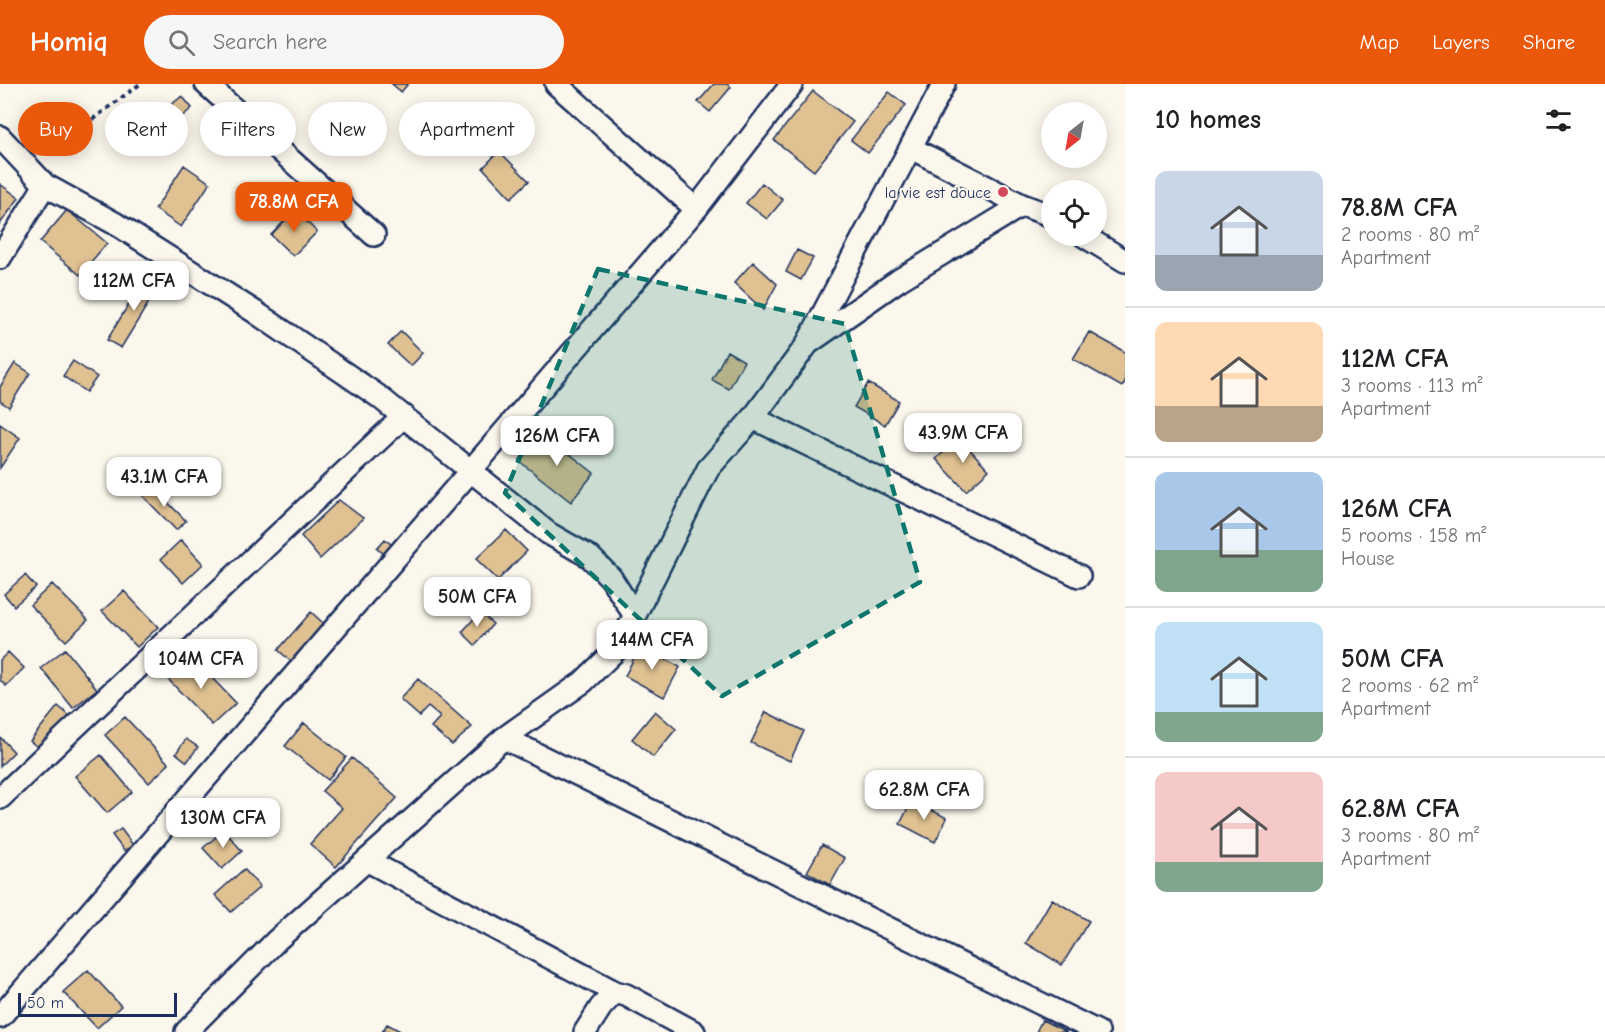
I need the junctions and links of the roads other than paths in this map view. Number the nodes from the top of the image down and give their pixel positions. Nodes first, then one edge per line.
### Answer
1 (206, 84) edge
2 (556, 84) edge
3 (944, 84) edge
4 (790, 85) edge
5 (7, 143) edge
6 (911, 148) junction
7 (45, 185) junction
8 (1022, 205) junction
9 (696, 209) junction
10 (1041, 212) edge
11 (374, 235) dead end
12 (1100, 246) edge
13 (0, 258) edge
14 (1125, 261) edge
15 (806, 345) junction
16 (404, 416) junction
17 (753, 418) junction
18 (471, 470) junction
19 (1079, 576) dead end
20 (634, 616) junction
21 (504, 738) junction
22 (0, 798) edge
23 (368, 861) junction
24 (615, 992) junction
25 (0, 1017) edge
26 (186, 1032) edge
27 (585, 1032) edge
28 (694, 1032) edge
29 (1098, 1032) edge

1 - 11 street
2 - 9 street
3 - 6 street
4 - 9 street
5 - 7 street
6 - 8 street
6 - 15 street
7 - 13 street
7 - 16 street
8 - 10 street
8 - 15 street
9 - 18 street
12 - 14 street
15 - 17 street
16 - 18 street
16 - 22 street
17 - 19 street
17 - 20 street
18 - 20 street
18 - 25 street
20 - 21 street
21 - 23 street
21 - 29 street
23 - 24 street
23 - 26 street
24 - 27 street
24 - 28 street

